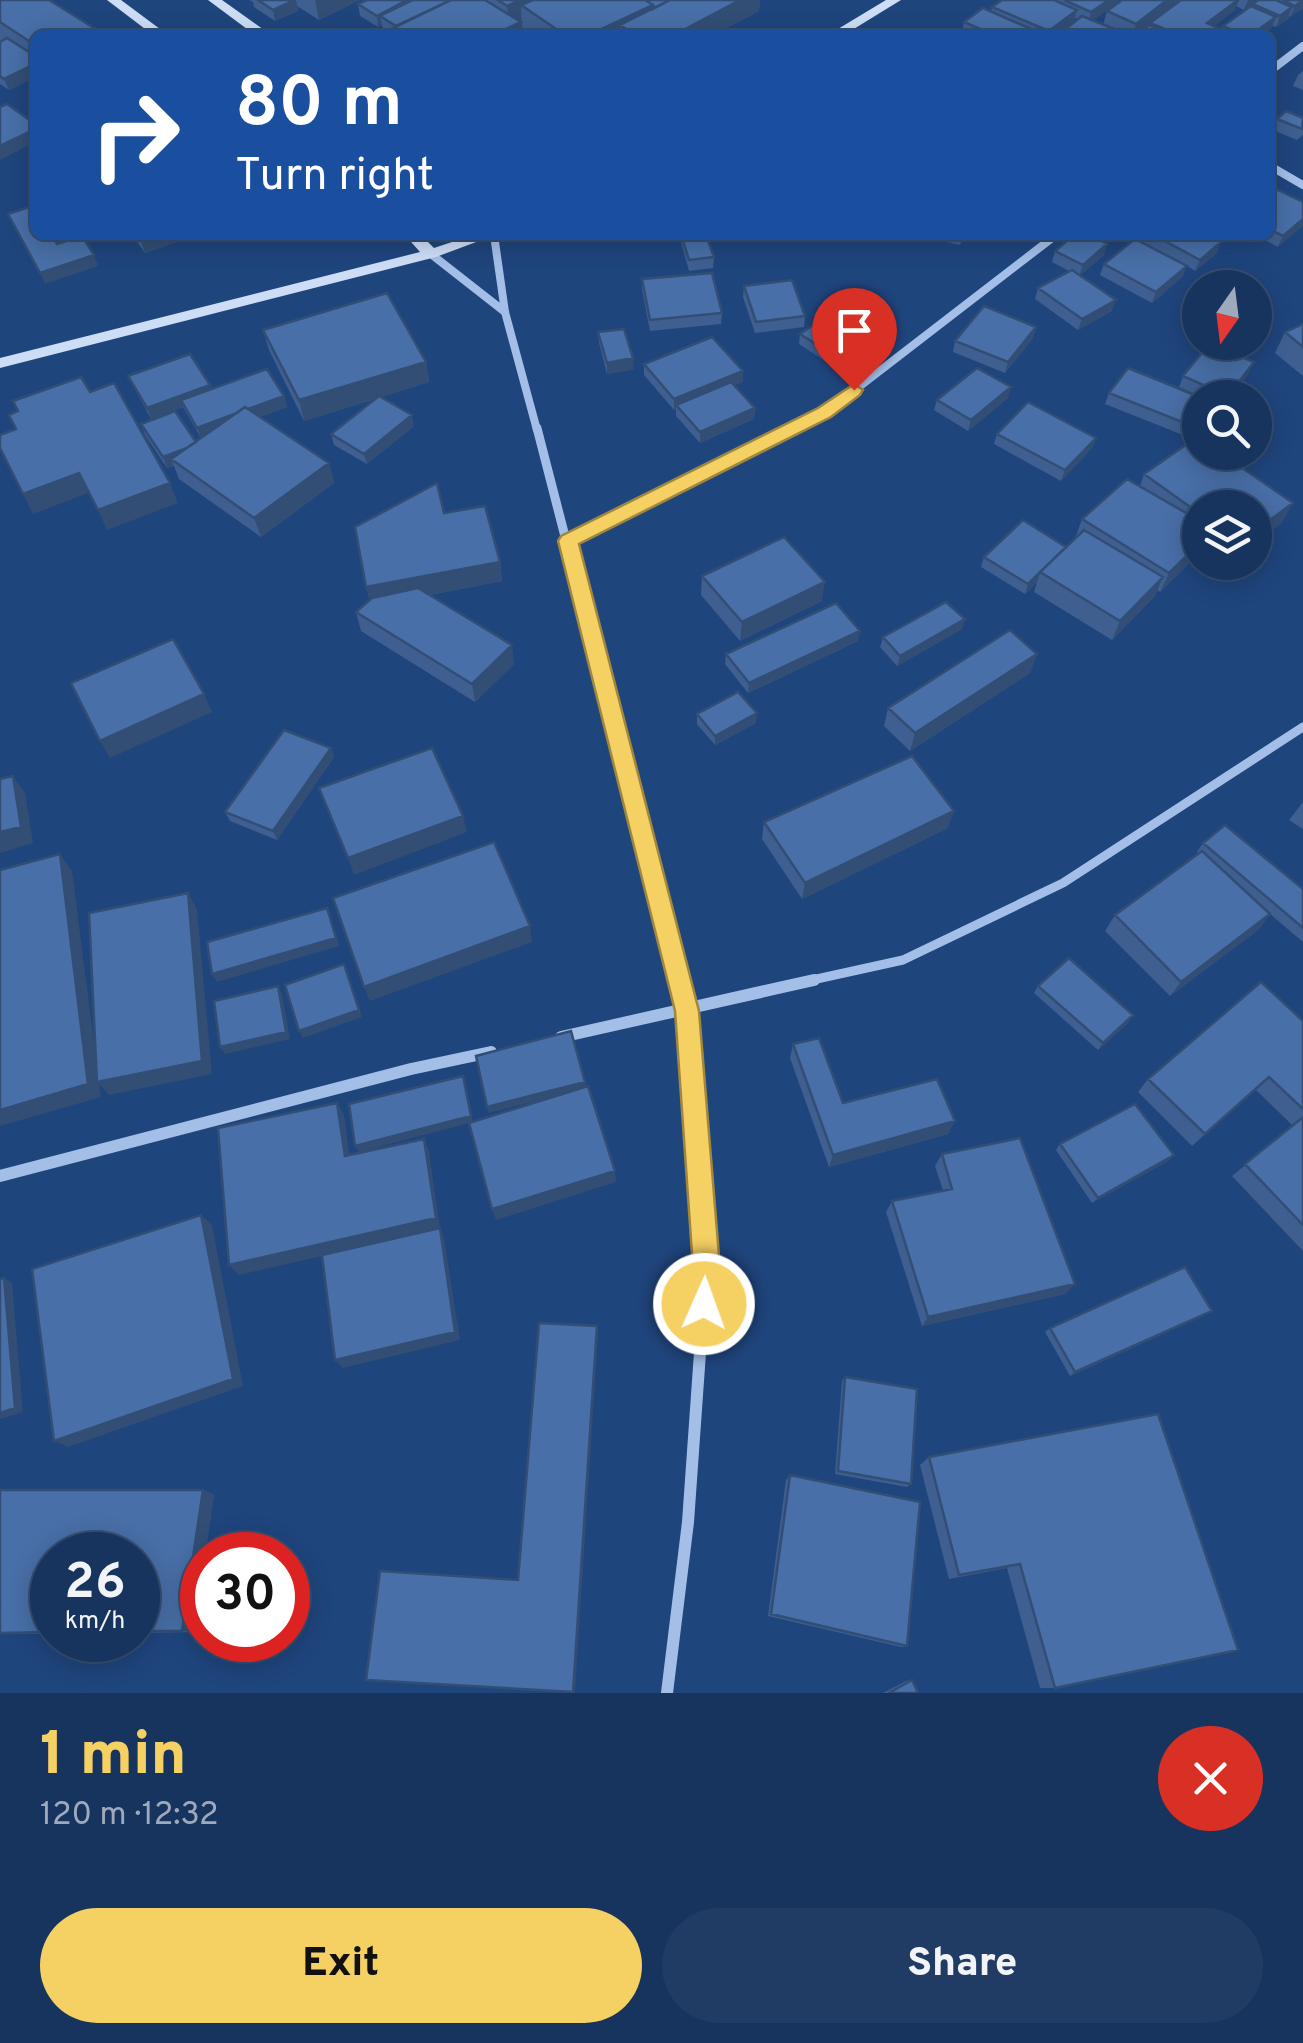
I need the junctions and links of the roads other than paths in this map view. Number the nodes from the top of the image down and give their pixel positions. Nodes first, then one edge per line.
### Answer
1 (113, 0) edge
2 (214, 0) edge
3 (895, 0) edge
4 (154, 30) edge
5 (257, 30) edge
6 (844, 30) edge
7 (1303, 46) edge
8 (1275, 68) edge
9 (1275, 169) edge
10 (1303, 185) edge
11 (417, 240) edge
12 (476, 240) edge
13 (493, 240) edge
14 (1050, 240) edge
15 (431, 254) junction
16 (504, 312) junction
17 (0, 362) edge
18 (568, 541) junction
19 (1303, 727) edge
20 (687, 1011) junction
21 (540, 1042) edge
22 (503, 1050) edge
23 (0, 1176) edge
24 (668, 1693) edge

1 - 4 main road
2 - 5 main road
3 - 6 main road
7 - 8 street
9 - 10 street
11 - 15 main road
12 - 15 main road
13 - 16 street
14 - 18 street
15 - 16 street
15 - 17 main road
16 - 18 street
18 - 20 street
19 - 20 street
20 - 21 street
20 - 24 street
22 - 23 street

